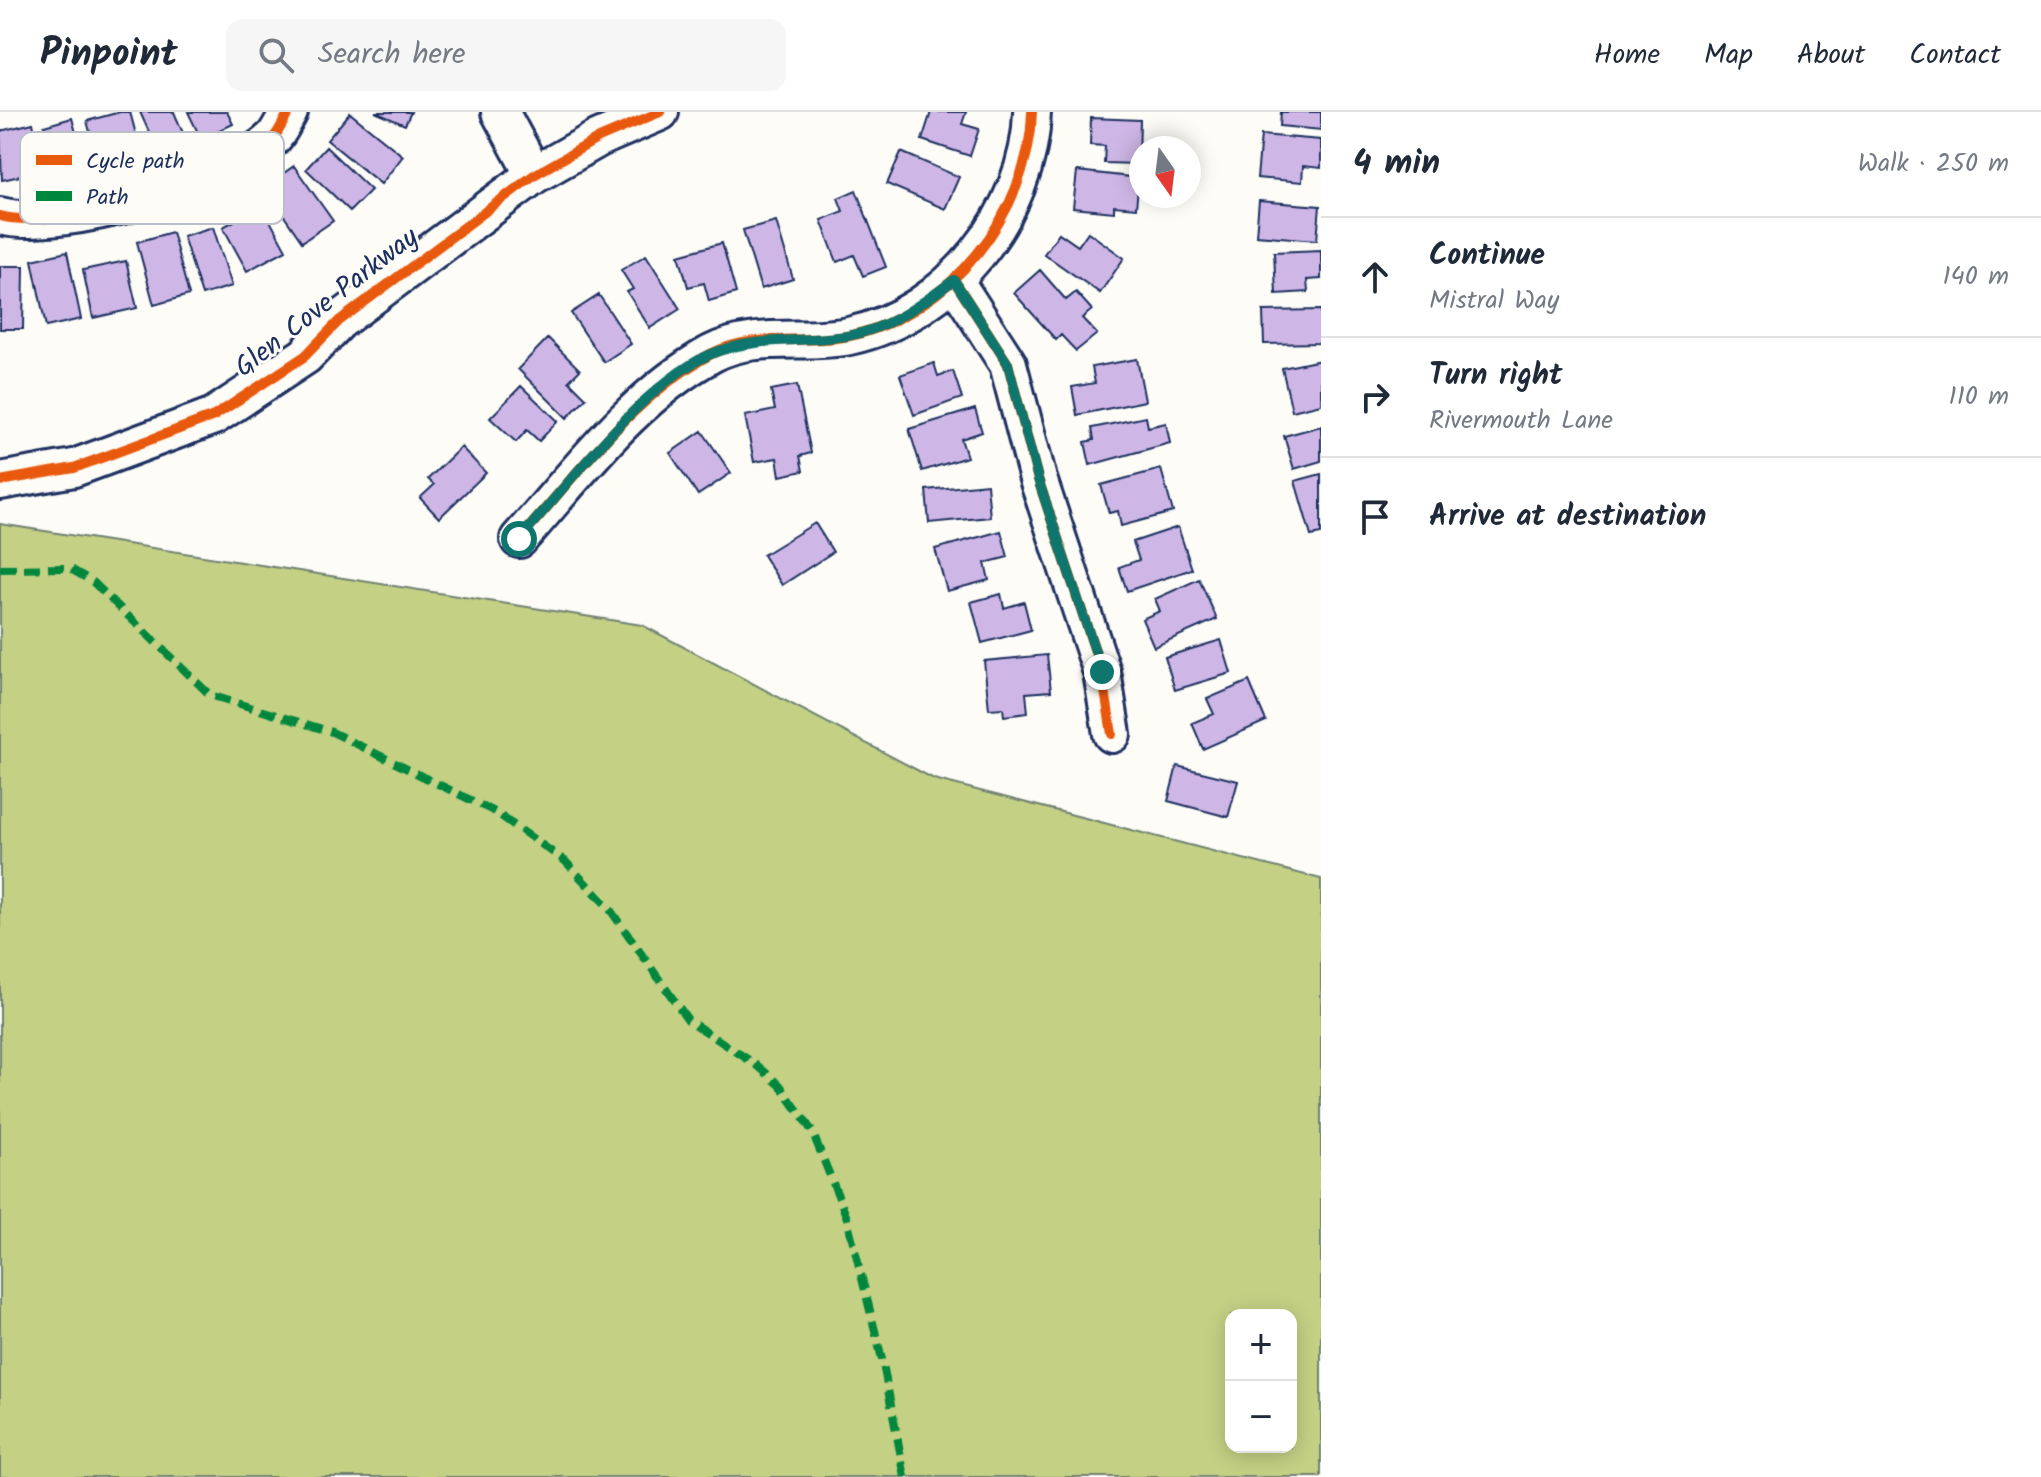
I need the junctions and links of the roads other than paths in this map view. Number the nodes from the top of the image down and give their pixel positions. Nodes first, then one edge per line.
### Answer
1 (289, 112) edge
2 (500, 112) edge
3 (660, 112) edge
4 (1032, 112) edge
5 (277, 132) edge
6 (534, 175) junction
7 (954, 280) junction
8 (0, 481) edge
9 (519, 539) dead end
10 (1112, 734) dead end

1 - 5 street
2 - 6 street
3 - 6 street, Glen Cove Parkway
4 - 7 street
6 - 8 street, Glen Cove Parkway
7 - 9 street
7 - 10 street

